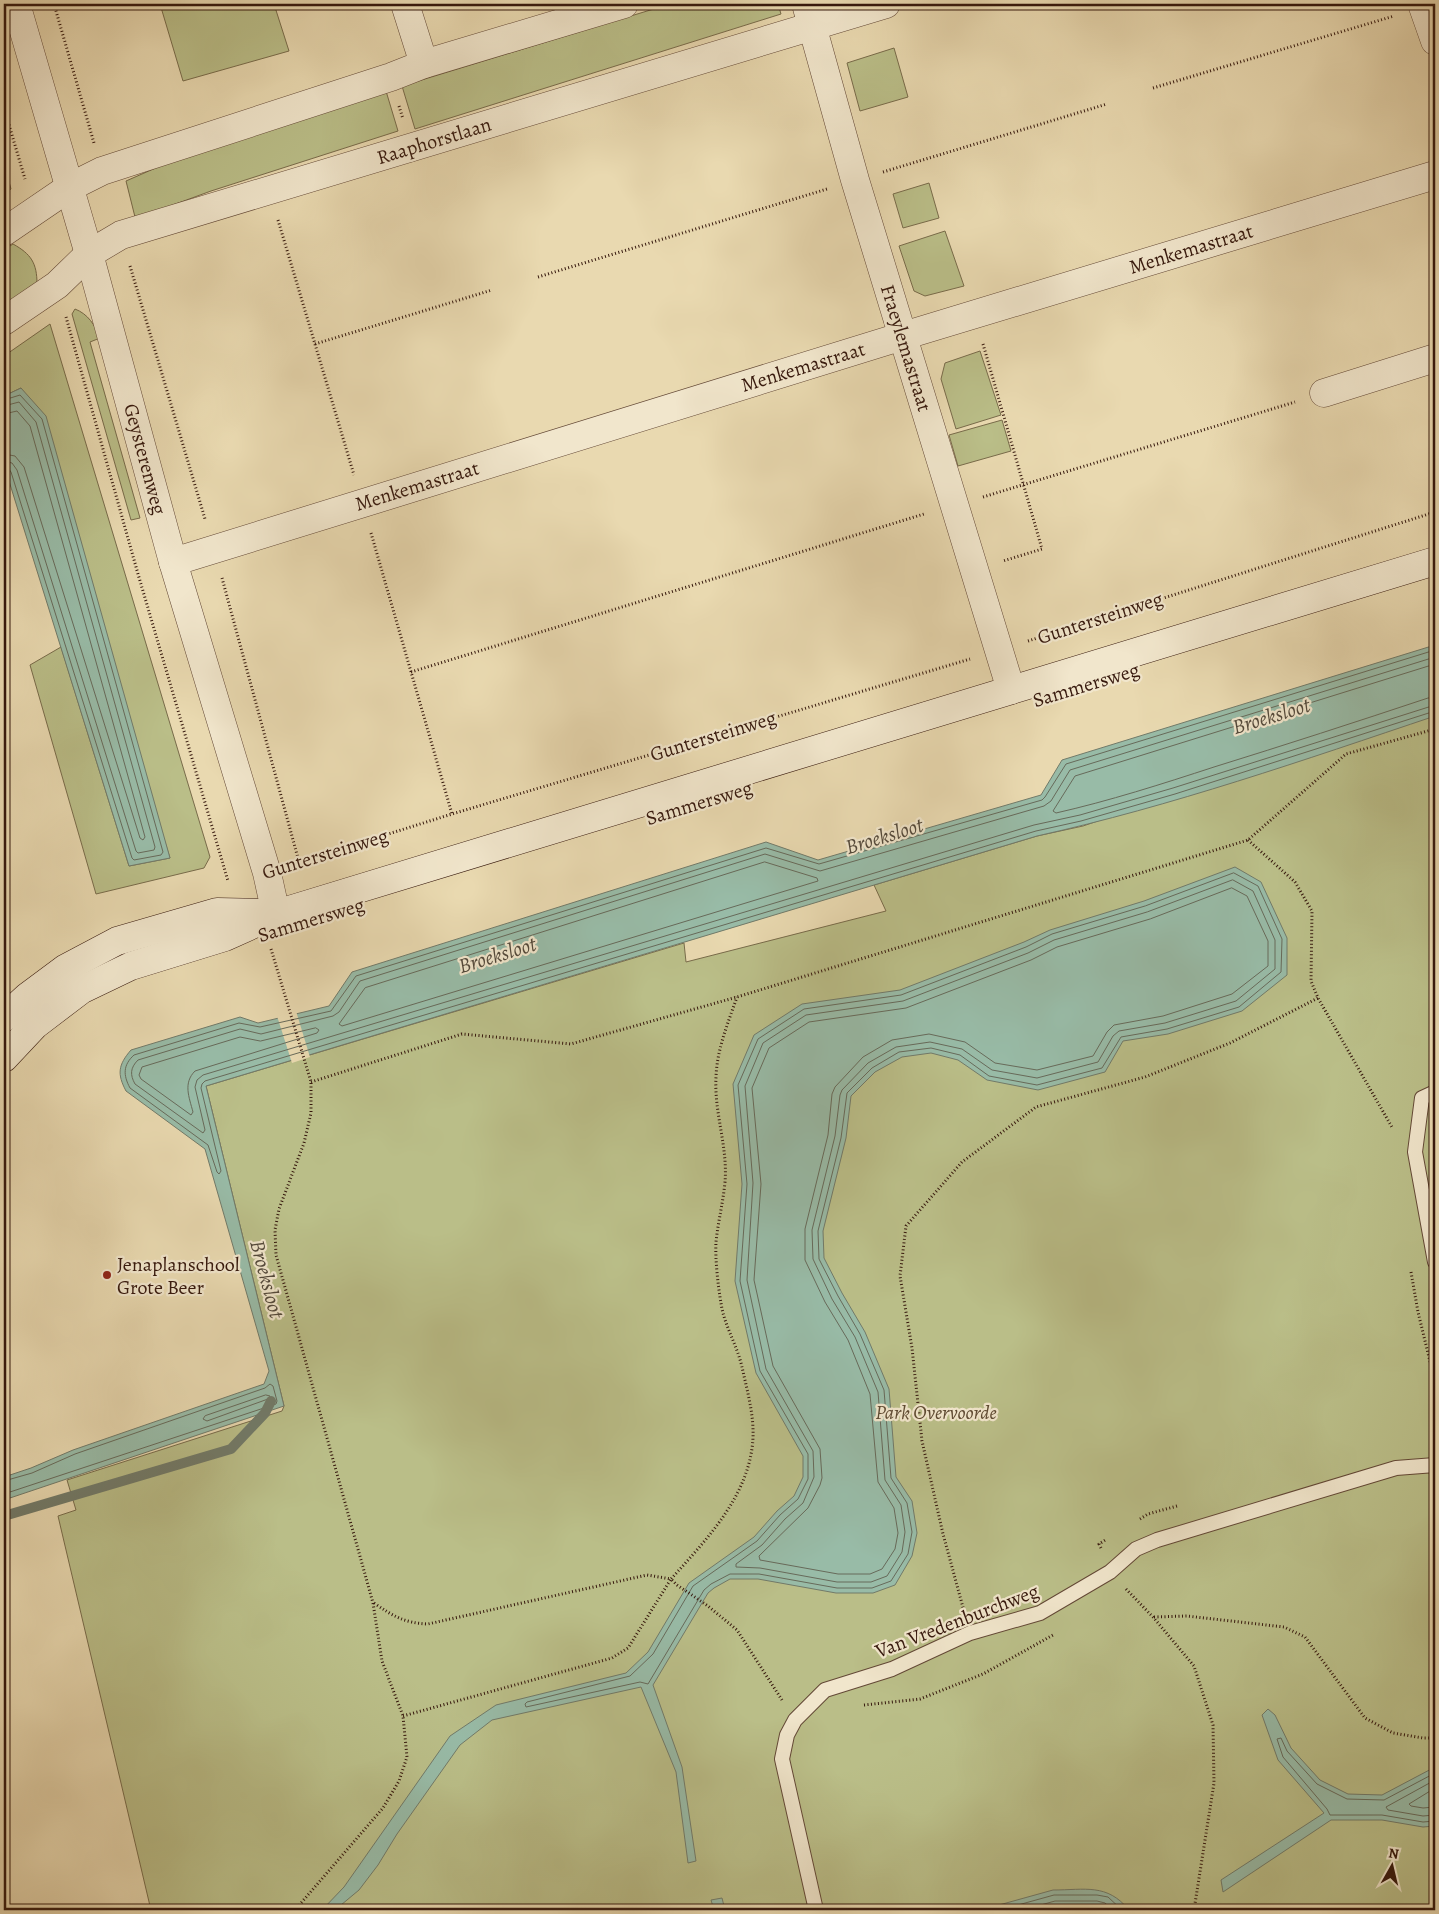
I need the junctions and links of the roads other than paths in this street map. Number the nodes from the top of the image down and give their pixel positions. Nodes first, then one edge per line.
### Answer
1 (16, 4) edge
2 (405, 4) edge
3 (624, 4) edge
4 (886, 4) edge
5 (1423, 5) edge
6 (810, 15) edge
7 (1435, 41) edge
8 (424, 64) junction
9 (1435, 175) edge
10 (70, 187) junction
11 (4, 232) edge
12 (89, 254) junction
13 (4, 321) edge
14 (903, 336) junction
15 (1435, 358) edge
16 (1324, 393) road end
17 (1435, 561) edge
18 (173, 562) junction
19 (1012, 690) junction
20 (276, 914) junction
21 (4, 1018) edge
22 (4, 1058) edge
23 (1435, 1092) edge
24 (1435, 1262) edge
25 (1435, 1466) edge
26 (816, 1910) edge

1 - 10 street, Geysterenweg
2 - 8 street
3 - 8 street
4 - 6 street, Raaphorstlaan
5 - 7 street
6 - 12 street, Raaphorstlaan
6 - 14 street, Fraeylemastraat
8 - 10 street
9 - 14 street, Menkemastraat
10 - 11 street
10 - 12 street, Geysterenweg
12 - 13 street, Raaphorstlaan
12 - 18 street, Geysterenweg
14 - 18 street, Menkemastraat
14 - 19 street, Fraeylemastraat
15 - 16 street
17 - 19 street, Guntersteinweg
18 - 20 street, Geysterenweg
19 - 20 street, Guntersteinweg
20 - 21 street, Guntersteinweg
20 - 22 street, Guntersteinweg
23 - 24 lane
25 - 26 lane, Van Vredenburchweg

